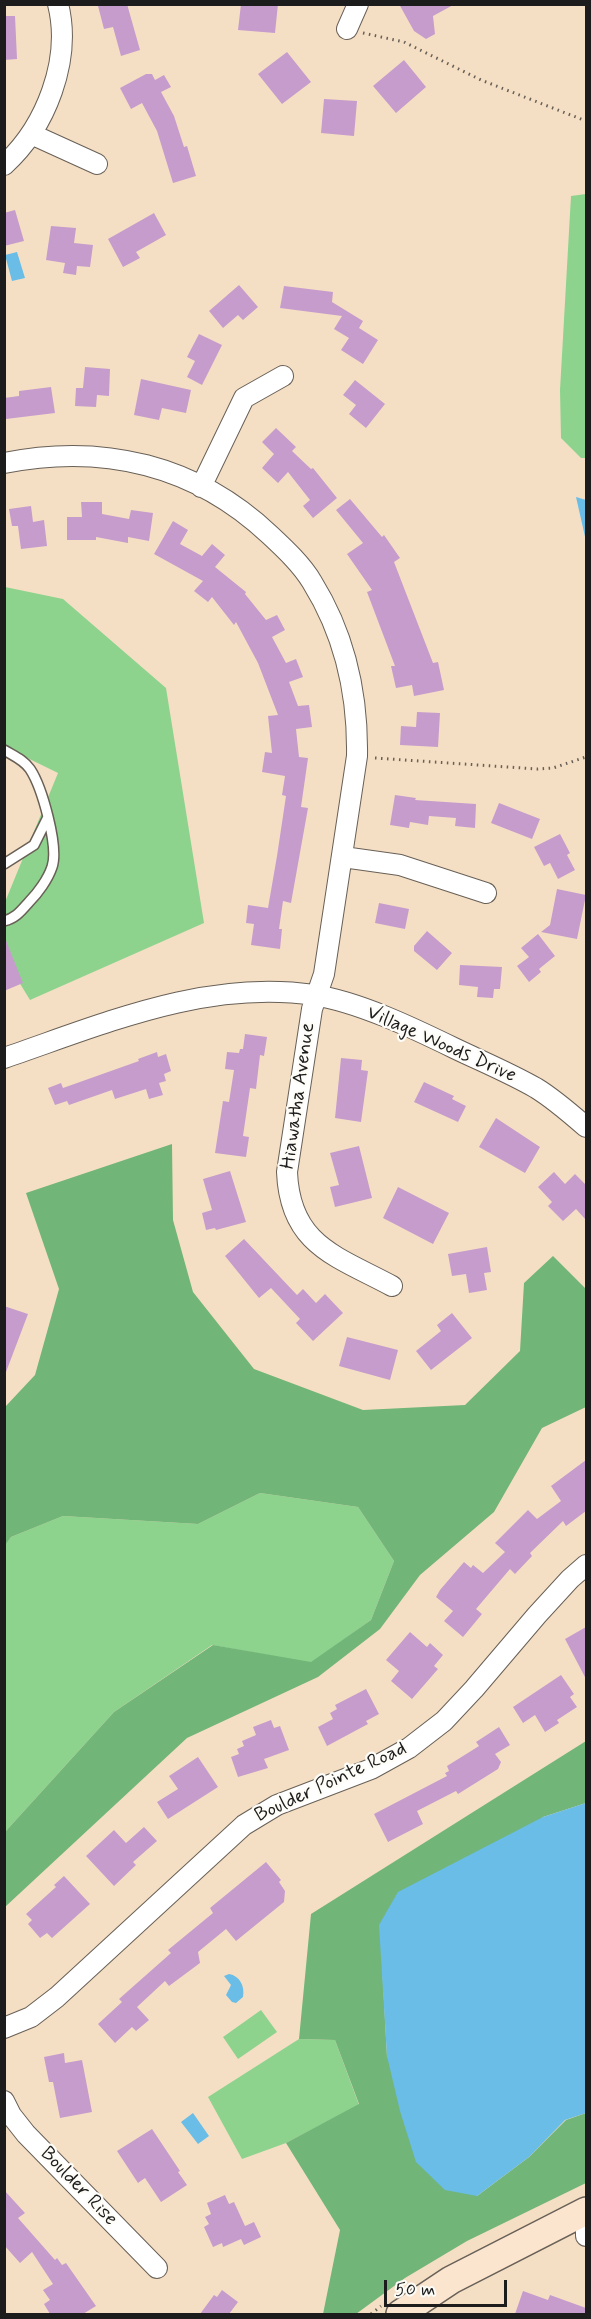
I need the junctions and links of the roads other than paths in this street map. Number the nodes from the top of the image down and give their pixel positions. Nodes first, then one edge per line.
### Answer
1 (58, 4) edge
2 (358, 4) edge
3 (347, 29) road end
4 (31, 134) junction
5 (97, 164) dead end
6 (4, 165) edge
7 (283, 376) dead end
8 (4, 463) edge
9 (201, 487) junction
10 (4, 750) edge
11 (48, 817) junction
12 (343, 857) junction
13 (4, 864) edge
14 (486, 893) dead end
15 (4, 921) edge
16 (316, 995) junction
17 (4, 1058) edge
18 (586, 1127) edge
19 (392, 1286) dead end
20 (586, 1565) edge
21 (4, 2028) edge
22 (4, 2101) edge
23 (586, 2211) edge
24 (586, 2221) edge
25 (586, 2236) edge
26 (157, 2268) dead end
27 (400, 2314) edge

1 - 4 street
2 - 3 street
4 - 5 street
4 - 6 street
7 - 9 street
8 - 9 street, Hiawatha Avenue
9 - 12 street, Hiawatha Avenue
10 - 11 lane
11 - 13 lane
11 - 15 lane
12 - 14 street
12 - 16 street, Hiawatha Avenue
16 - 17 street, Village Woods Drive
16 - 18 street, Village Woods Drive
16 - 19 street, Hiawatha Avenue
20 - 21 street, Boulder Pointe Road
22 - 26 street, Boulder Rise
23 - 27 main road
24 - 25 street

